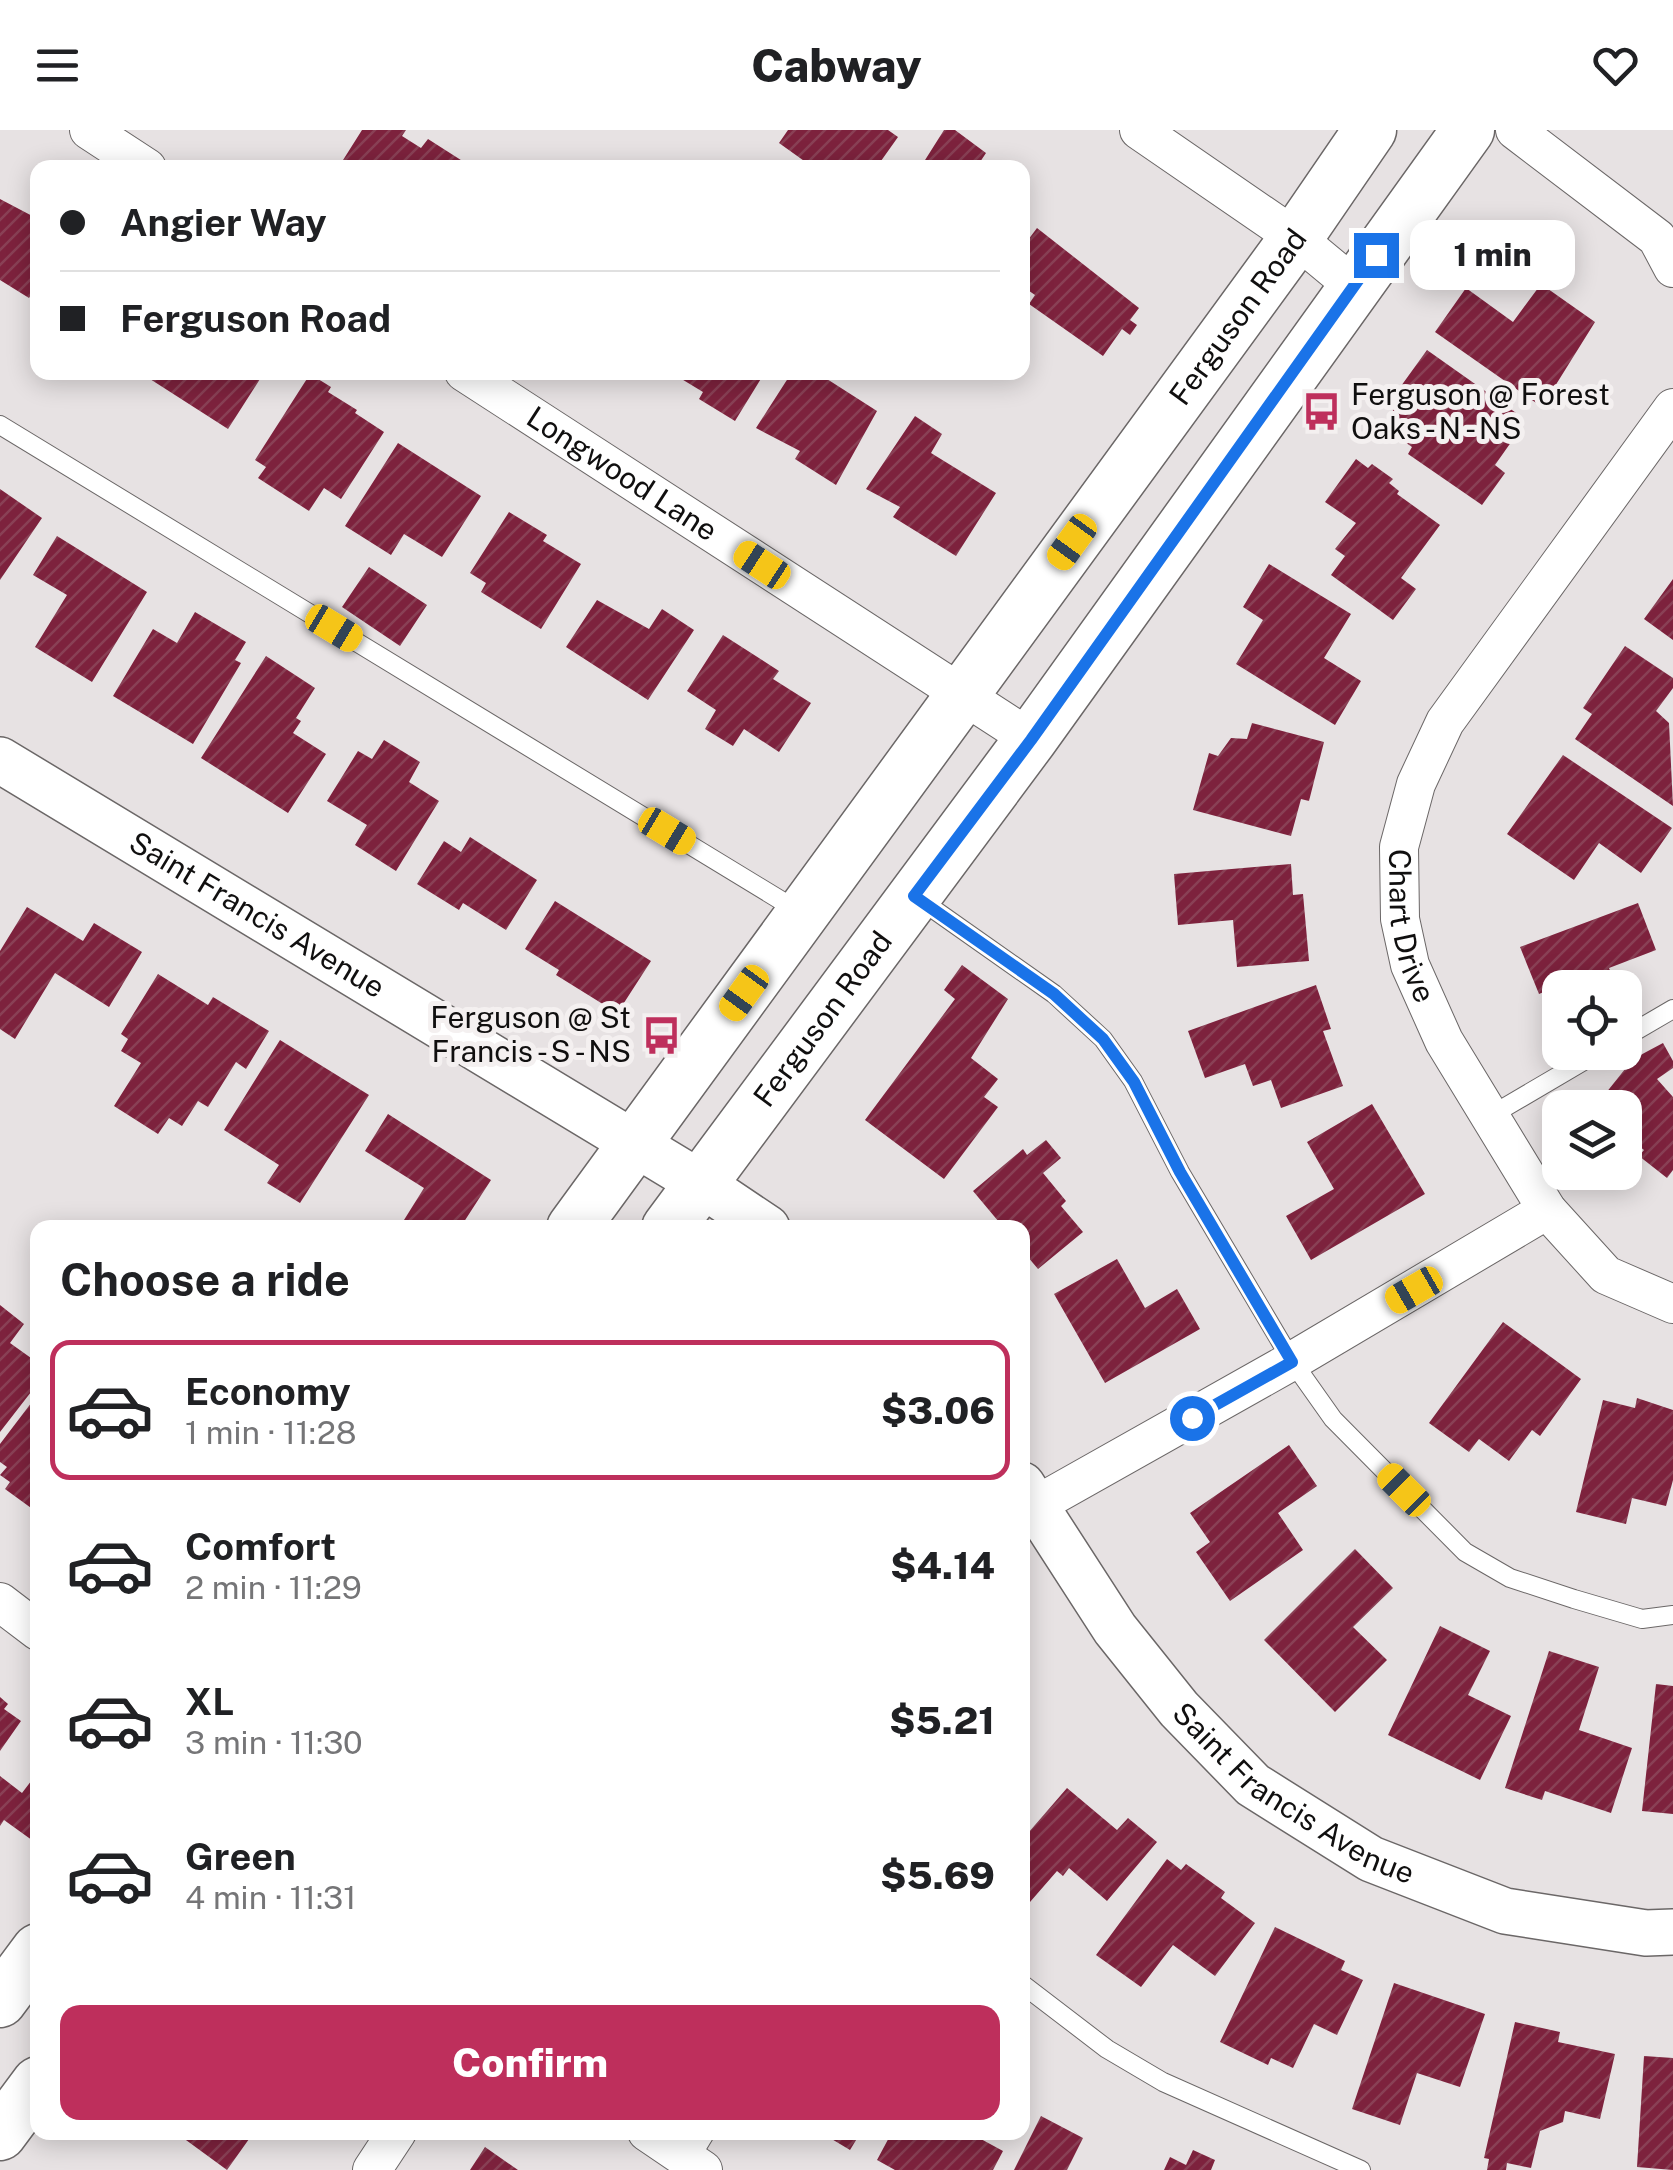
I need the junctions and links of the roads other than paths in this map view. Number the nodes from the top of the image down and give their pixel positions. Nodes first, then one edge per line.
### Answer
1 (89, 130) edge
2 (1139, 130) edge
3 (1370, 130) edge
4 (1468, 130) edge
5 (1515, 130) edge
6 (135, 160) edge
7 (1296, 238) junction
8 (1673, 268) edge
9 (1354, 286) junction
10 (476, 380) edge
11 (1673, 408) edge
12 (0, 425) edge
13 (960, 694) junction
14 (1031, 740) junction
15 (0, 760) edge
16 (914, 896) junction
17 (801, 912) junction
18 (1673, 1009) edge
19 (1642, 1027) edge
20 (1568, 1070) edge
21 (1490, 1116) junction
22 (633, 1145) junction
23 (700, 1184) junction
24 (1548, 1210) junction
25 (578, 1220) edge
26 (674, 1220) edge
27 (756, 1220) edge
28 (1673, 1304) edge
29 (1292, 1362) junction
30 (1030, 1499) edge
31 (1030, 1505) edge
32 (0, 1602) edge
33 (1673, 1615) edge
34 (30, 1625) edge
35 (1673, 1932) edge
36 (30, 1961) edge
37 (1030, 1990) edge
38 (0, 2001) edge
39 (30, 2094) edge
40 (0, 2134) edge
41 (392, 2140) edge
42 (666, 2140) edge
43 (700, 2154) edge
44 (372, 2170) edge
45 (1360, 2170) edge

1 - 6 street
2 - 7 street
3 - 7 main road, Ferguson Road
4 - 9 main road, Ferguson Road
5 - 8 street
7 - 9 street
7 - 13 main road, Ferguson Road
9 - 14 main road, Ferguson Road
10 - 13 street, Longwood Lane
11 - 21 street, Chart Drive
12 - 17 lane
13 - 14 street, Longwood Lane
13 - 17 main road, Ferguson Road
14 - 16 main road, Ferguson Road
15 - 22 street, Saint Francis Avenue
16 - 23 main road, Ferguson Road
16 - 29 lane
17 - 22 main road, Ferguson Road
18 - 19 lane
20 - 21 lane
21 - 24 street, Chart Drive
22 - 23 street, Saint Francis Avenue
22 - 25 main road, Ferguson Road
23 - 26 main road, Ferguson Road
23 - 27 street, Saint Francis Avenue
24 - 28 street, Chart Drive
24 - 29 street
29 - 30 street
29 - 33 lane
31 - 35 street, Saint Francis Avenue
32 - 34 street
36 - 38 main road
37 - 45 lane
39 - 40 main road
41 - 44 street
42 - 43 street

